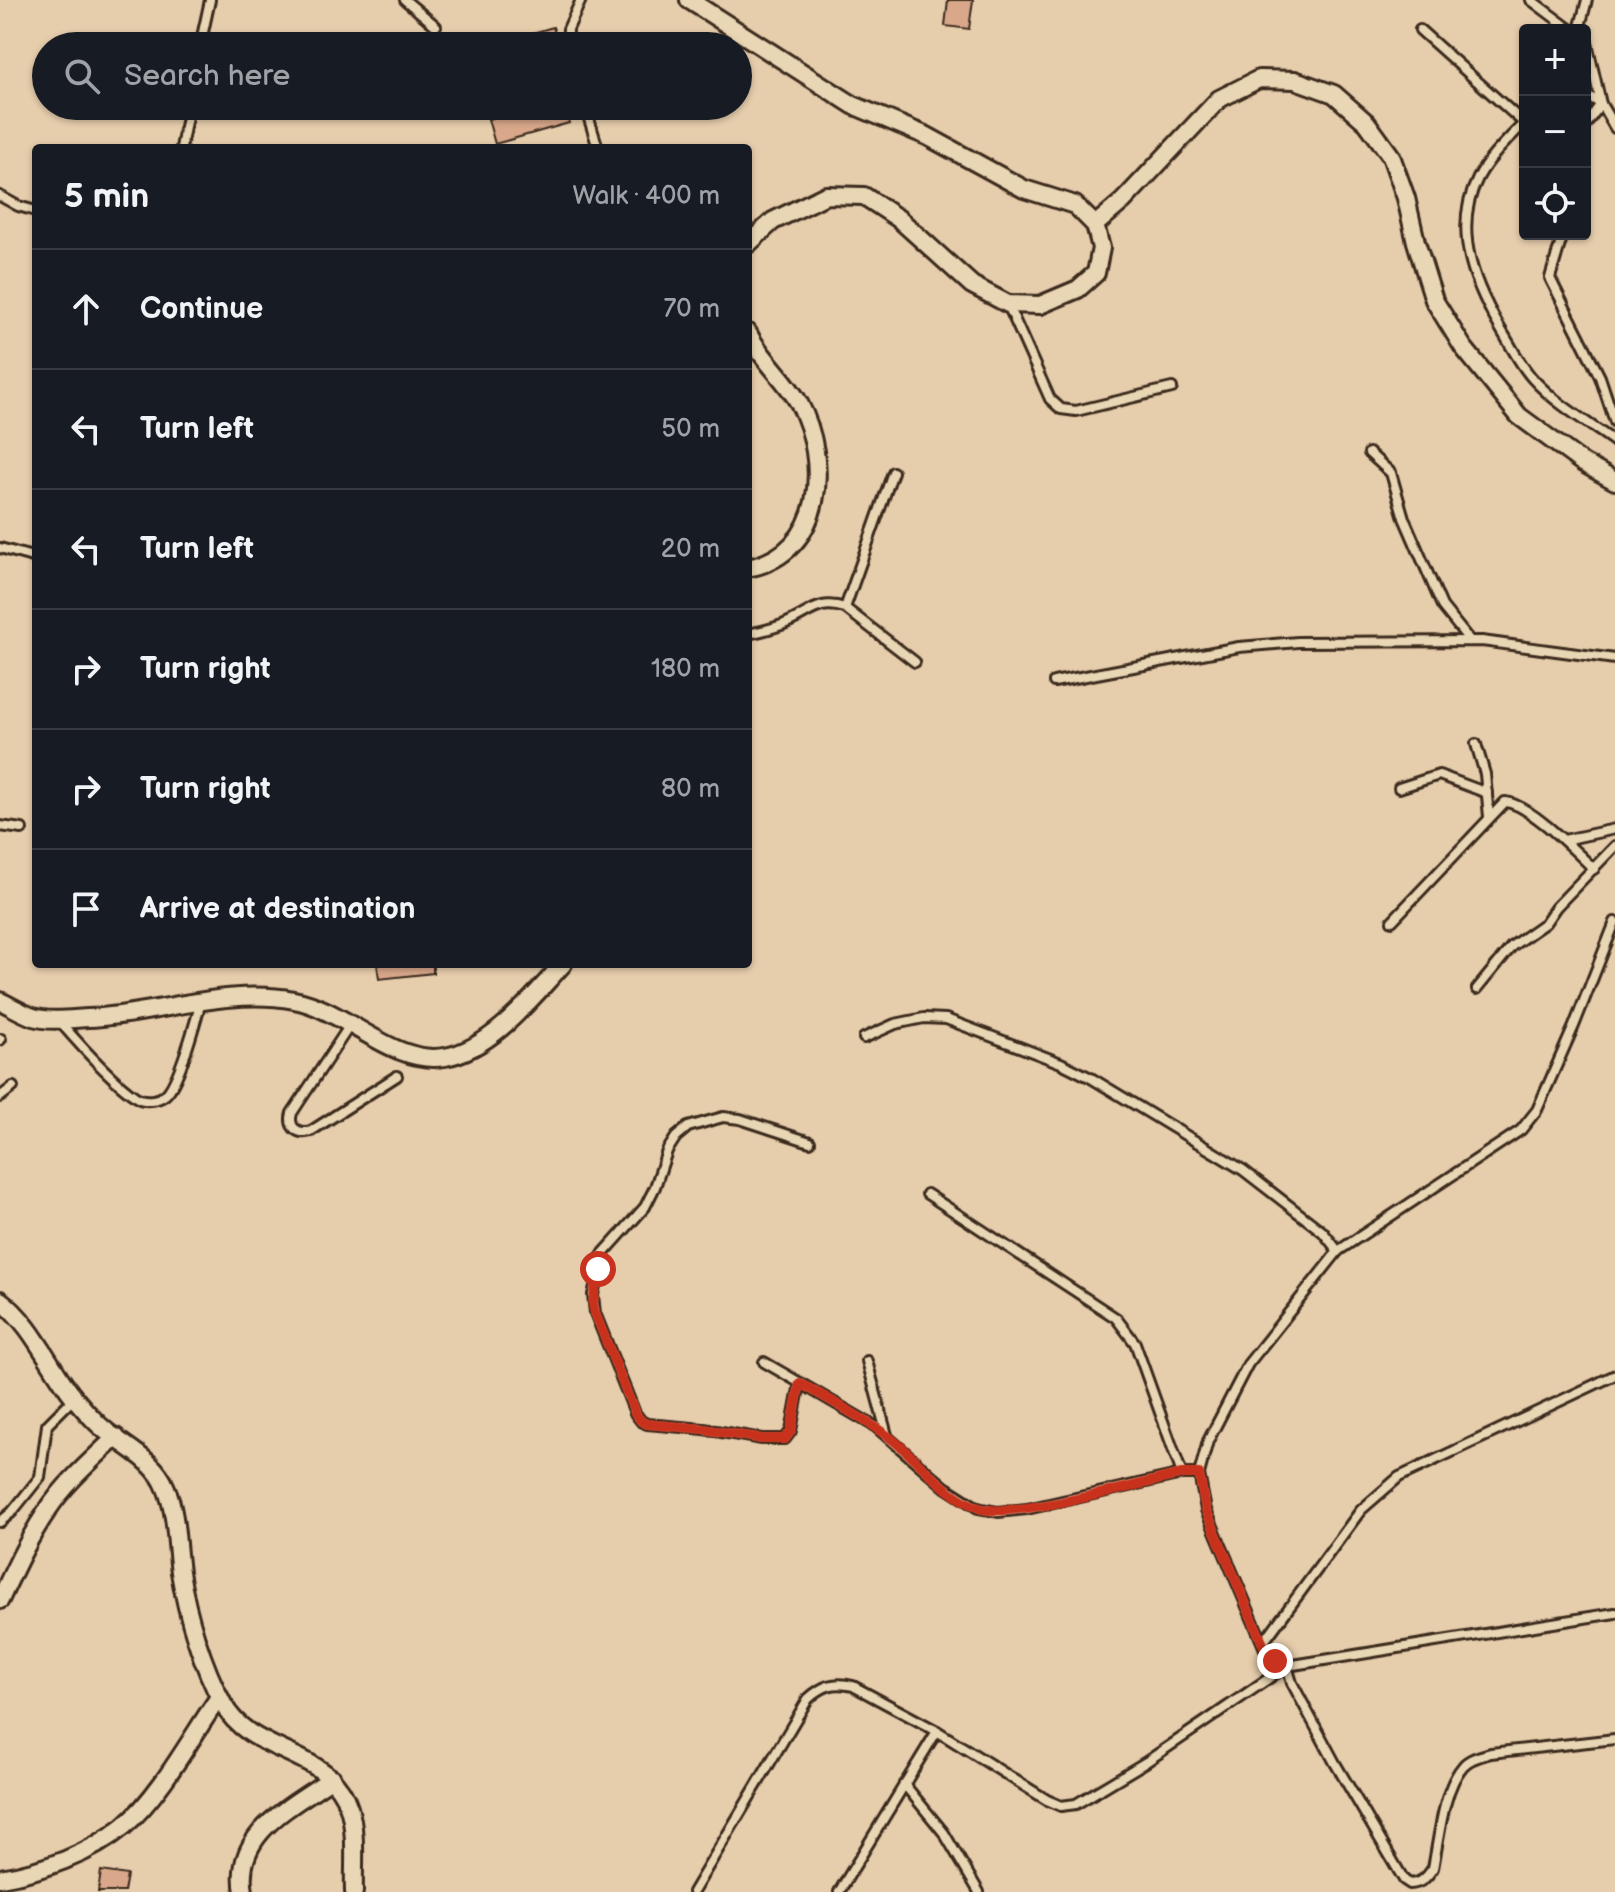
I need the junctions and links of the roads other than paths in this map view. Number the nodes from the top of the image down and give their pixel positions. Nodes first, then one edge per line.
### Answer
1 (210, 0) edge
2 (405, 0) edge
3 (581, 0) edge
4 (689, 0) edge
5 (1531, 0) edge
6 (1587, 0) edge
7 (1563, 24) edge
8 (1583, 24) edge
9 (436, 26) dead end
10 (1420, 30) dead end
11 (203, 32) edge
12 (568, 32) edge
13 (739, 32) edge
14 (752, 40) edge
15 (1591, 65) edge
16 (1588, 96) edge
17 (1601, 104) junction
18 (1591, 117) edge
19 (1519, 118) edge
20 (186, 120) edge
21 (589, 120) edge
22 (1615, 128) edge
23 (1519, 129) edge
24 (182, 144) edge
25 (597, 144) edge
26 (0, 196) edge
27 (32, 210) edge
28 (1095, 225) junction
29 (752, 240) edge
30 (1561, 240) edge
31 (1008, 304) junction
32 (752, 342) edge
33 (1172, 388) dead end
34 (1615, 422) edge
35 (1615, 442) edge
36 (1369, 453) dead end
37 (893, 472) dead end
38 (1615, 481) edge
39 (0, 548) edge
40 (32, 557) edge
41 (752, 567) edge
42 (845, 608) junction
43 (752, 633) edge
44 (1470, 641) junction
45 (1615, 659) edge
46 (915, 662) dead end
47 (1054, 682) dead end
48 (1476, 744) dead end
49 (1399, 788) dead end
50 (1487, 793) junction
51 (1489, 817) junction
52 (0, 826) edge
53 (22, 829) dead end
54 (1615, 829) edge
55 (1564, 840) junction
56 (1615, 846) edge
57 (1594, 869) junction
58 (1392, 921) dead end
59 (1615, 922) edge
60 (559, 968) edge
61 (1477, 989) dead end
62 (0, 1001) edge
63 (201, 1002) junction
64 (58, 1020) junction
65 (351, 1025) junction
66 (864, 1038) dead end
67 (397, 1076) dead end
68 (13, 1087) dead end
69 (0, 1097) edge
70 (810, 1142) dead end
71 (927, 1194) dead end
72 (1338, 1251) junction
73 (0, 1300) edge
74 (867, 1361) dead end
75 (764, 1362) dead end
76 (1615, 1375) edge
77 (800, 1383) junction
78 (74, 1397) junction
79 (888, 1436) junction
80 (116, 1437) junction
81 (1182, 1474) junction
82 (1199, 1474) junction
83 (0, 1522) edge
84 (0, 1600) edge
85 (1615, 1613) edge
86 (1263, 1643) junction
87 (1287, 1666) junction
88 (219, 1697) junction
89 (937, 1731) junction
90 (1615, 1739) edge
91 (332, 1778) junction
92 (904, 1784) junction
93 (0, 1878) edge
94 (1419, 1888) edge
95 (244, 1892) edge
96 (354, 1892) edge
97 (693, 1892) edge
98 (839, 1892) edge
99 (979, 1892) edge

1 - 11 lane
2 - 9 lane
3 - 12 lane
4 - 13 street
5 - 7 lane
6 - 8 lane
10 - 19 lane
14 - 28 street
15 - 17 lane
16 - 17 lane
17 - 18 lane
17 - 22 lane
20 - 24 lane
21 - 25 lane
23 - 35 lane
26 - 27 lane
28 - 31 street
28 - 38 street
29 - 31 street
30 - 34 lane
31 - 33 lane
32 - 41 street
36 - 44 lane
37 - 42 lane
39 - 40 lane
42 - 43 lane
42 - 46 lane
44 - 45 lane
44 - 47 lane
48 - 50 lane
49 - 50 lane
50 - 51 lane
51 - 55 lane
51 - 58 lane
52 - 53 lane
54 - 55 lane
55 - 57 lane
56 - 57 lane
57 - 61 lane
59 - 72 lane
60 - 65 street
62 - 64 street
63 - 64 street
63 - 64 lane
63 - 65 street
65 - 67 lane
66 - 72 lane
68 - 69 lane
70 - 77 lane
71 - 81 lane
72 - 82 lane
73 - 78 street
74 - 79 lane
75 - 77 lane
76 - 86 lane
77 - 79 lane
78 - 80 street
78 - 83 lane
79 - 81 lane
80 - 84 street
80 - 88 street
81 - 82 lane
82 - 86 lane
85 - 87 lane
86 - 87 lane
87 - 89 lane
87 - 94 lane
88 - 91 street
88 - 93 street
89 - 92 lane
89 - 97 lane
90 - 94 lane
91 - 95 street
91 - 96 street
92 - 98 lane
92 - 99 lane

